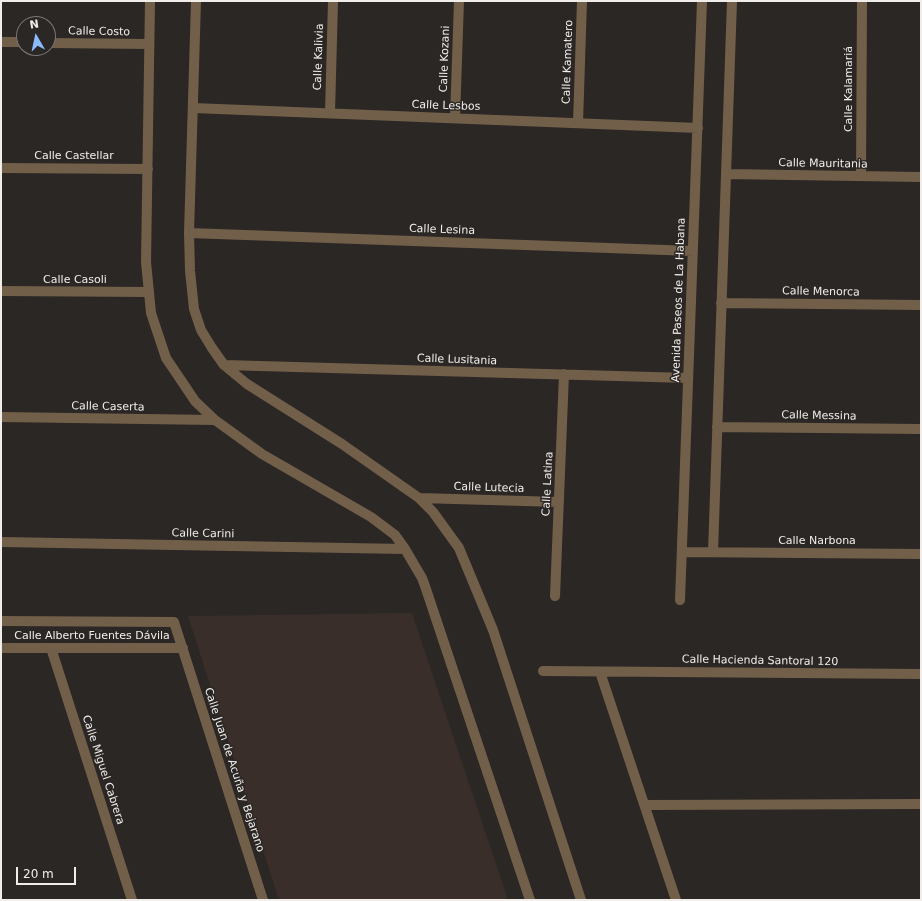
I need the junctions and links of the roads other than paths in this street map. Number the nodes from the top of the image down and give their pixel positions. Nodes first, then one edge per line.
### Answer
1 (150, 1) edge
2 (196, 1) edge
3 (333, 1) edge
4 (459, 1) edge
5 (582, 1) edge
6 (702, 1) edge
7 (732, 1) edge
8 (862, 1) edge
9 (1, 42) edge
10 (16, 42) edge
11 (56, 43) edge
12 (150, 44) junction
13 (193, 108) junction
14 (330, 113) junction
15 (455, 118) junction
16 (578, 123) junction
17 (698, 128) junction
18 (1, 168) edge
19 (148, 169) junction
20 (726, 174) junction
21 (861, 176) junction
22 (921, 177) edge
23 (189, 233) junction
24 (693, 251) junction
25 (1, 291) edge
26 (148, 292) junction
27 (721, 303) junction
28 (921, 305) edge
29 (224, 365) junction
30 (564, 374) junction
31 (688, 378) junction
32 (1, 417) edge
33 (215, 420) junction
34 (717, 427) junction
35 (921, 429) edge
36 (419, 498) junction
37 (559, 502) junction
38 (1, 542) edge
39 (405, 549) junction
40 (682, 552) junction
41 (713, 552) junction
42 (921, 554) edge
43 (555, 596) dead end
44 (680, 600) dead end
45 (1, 621) edge
46 (174, 622) joint
47 (1, 648) edge
48 (51, 648) junction
49 (183, 648) junction
50 (543, 671) dead end
51 (600, 672) junction
52 (921, 674) edge
53 (921, 804) edge
54 (644, 805) junction
55 (132, 900) edge
56 (263, 900) edge
57 (530, 900) edge
58 (581, 900) edge
59 (676, 900) edge

1 - 12 street
2 - 13 street
3 - 14 street, Calle Kalivia
4 - 15 street, Calle Kozani
5 - 16 street, Calle Kamatero
6 - 17 street, Avenida Paseos de La Habana
7 - 20 street
8 - 21 street, Calle Kalamariá
9 - 10 street
11 - 12 street, Calle Costo
12 - 19 street
13 - 14 street, Calle Lesbos
13 - 23 street
14 - 15 street, Calle Lesbos
15 - 16 street, Calle Lesbos
16 - 17 street, Calle Lesbos
17 - 24 street, Avenida Paseos de La Habana
18 - 19 street, Calle Castellar
19 - 26 street
20 - 21 street, Calle Mauritania
20 - 27 street
21 - 22 street, Calle Mauritania
23 - 24 street, Calle Lesina
23 - 29 street
24 - 31 street, Avenida Paseos de La Habana
25 - 26 street, Calle Casoli
26 - 33 street
27 - 28 street, Calle Menorca
27 - 34 street
29 - 30 street, Calle Lusitania
29 - 36 street
30 - 31 street, Calle Lusitania
30 - 37 street, Calle Latina
31 - 40 street, Avenida Paseos de La Habana
32 - 33 street, Calle Caserta
33 - 39 street
34 - 35 street, Calle Messina
34 - 41 street
36 - 37 street, Calle Lutecia
36 - 58 street
37 - 43 street, Calle Latina
38 - 39 street, Calle Carini
39 - 57 street
40 - 41 street, Calle Narbona
40 - 44 street, Avenida Paseos de La Habana
41 - 42 street, Calle Narbona
45 - 46 street, Calle Alberto Fuentes Dávila
46 - 49 street, Calle Juan de Acuña y Bejarano
47 - 48 street, Calle Alberto Fuentes Dávila
48 - 49 street, Calle Alberto Fuentes Dávila
48 - 55 street, Calle Miguel Cabrera
49 - 56 street, Calle Juan de Acuña y Bejarano
50 - 51 street, Calle Hacienda Santoral 120
51 - 52 street, Calle Hacienda Santoral 120
51 - 54 street
53 - 54 street
54 - 59 street

